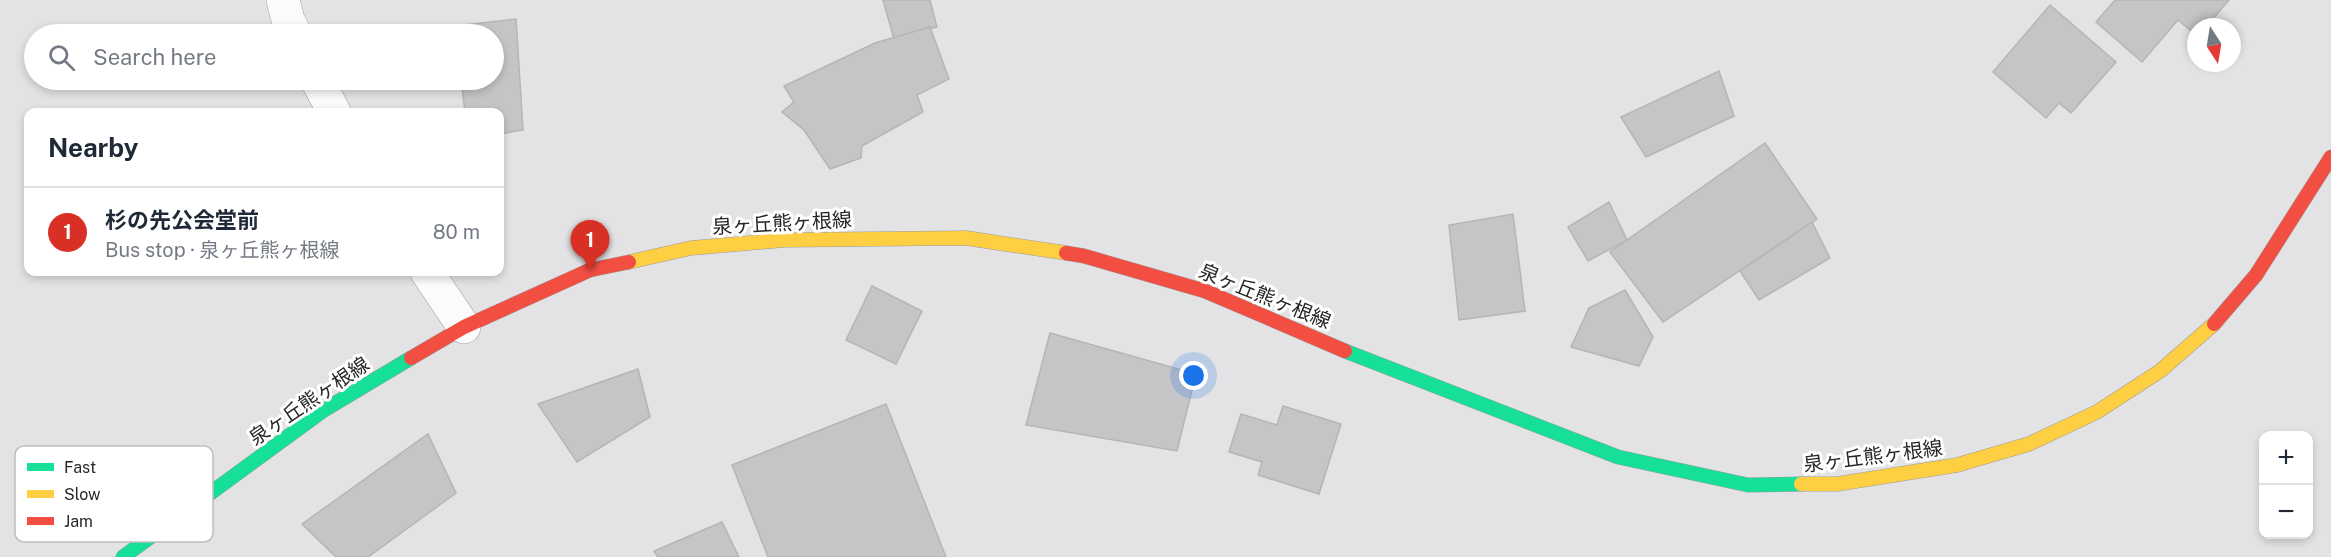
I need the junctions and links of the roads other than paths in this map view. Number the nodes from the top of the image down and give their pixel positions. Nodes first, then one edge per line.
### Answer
1 (283, 0) edge
2 (290, 24) edge
3 (322, 90) edge
4 (332, 108) edge
5 (2331, 157) edge
6 (430, 276) edge
7 (464, 327) junction
8 (213, 491) edge
9 (144, 542) edge
10 (123, 557) edge

1 - 2 street
3 - 4 street
5 - 7 main road, 泉ヶ丘熊ヶ根線
6 - 7 street
7 - 8 main road, 泉ヶ丘熊ヶ根線
9 - 10 main road, 泉ヶ丘熊ヶ根線

